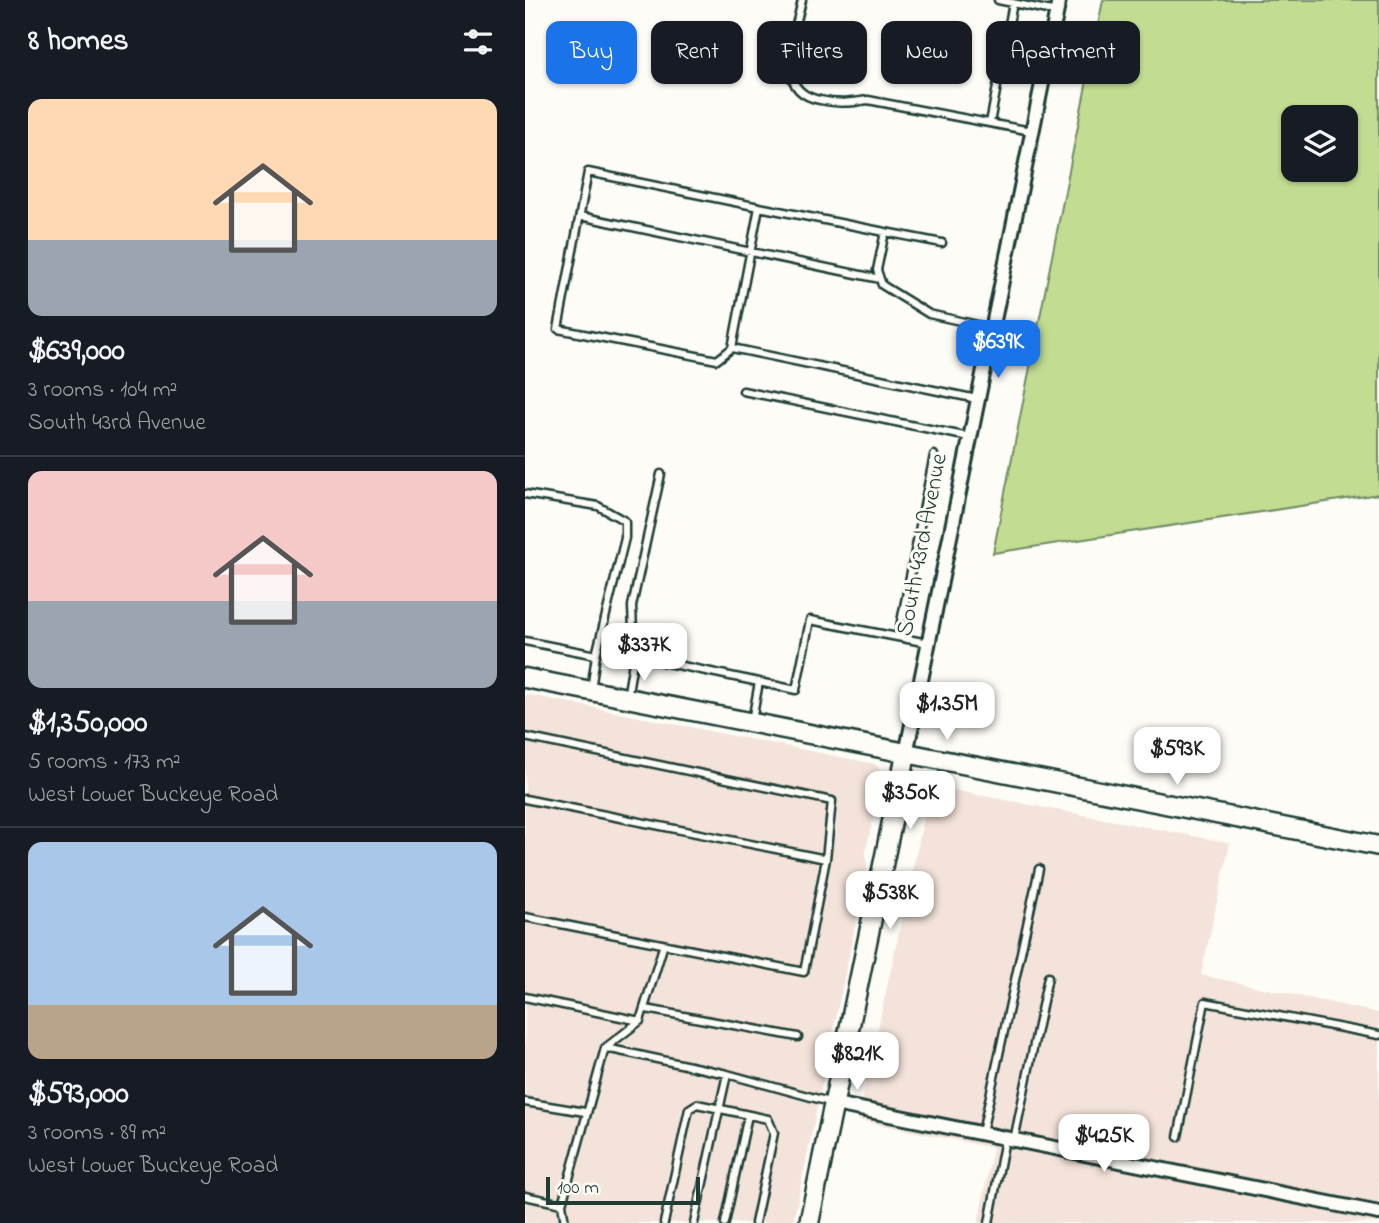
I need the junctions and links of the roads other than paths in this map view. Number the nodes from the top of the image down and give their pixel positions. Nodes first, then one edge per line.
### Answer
1 (802, 0) edge
2 (998, 0) edge
3 (1013, 3) junction
4 (1058, 6) edge
5 (990, 123) junction
6 (1031, 131) junction
7 (759, 207) junction
8 (579, 216) junction
9 (885, 232) junction
10 (942, 243) dead end
11 (750, 252) junction
12 (880, 279) junction
13 (991, 328) junction
14 (731, 348) junction
15 (743, 391) dead end
16 (977, 399) junction
17 (969, 437) junction
18 (933, 455) dead end
19 (661, 474) dead end
20 (525, 494) edge
21 (898, 637) junction
22 (525, 641) edge
23 (928, 643) junction
24 (596, 655) junction
25 (634, 656) junction
26 (525, 678) edge
27 (759, 682) junction
28 (591, 691) junction
29 (627, 699) junction
30 (751, 724) junction
31 (525, 737) edge
32 (905, 754) junction
33 (525, 799) edge
34 (1379, 846) edge
35 (826, 859) junction
36 (1039, 869) dead end
37 (525, 918) edge
38 (663, 947) junction
39 (1048, 977) dead end
40 (525, 997) edge
41 (646, 1009) junction
42 (640, 1021) junction
43 (1379, 1035) edge
44 (798, 1037) dead end
45 (605, 1048) junction
46 (727, 1074) junction
47 (525, 1102) edge
48 (835, 1104) junction
49 (719, 1109) junction
50 (585, 1112) junction
51 (748, 1115) junction
52 (982, 1133) junction
53 (1178, 1138) dead end
54 (1010, 1139) junction
55 (525, 1196) edge
56 (562, 1204) junction
57 (1379, 1213) edge
58 (565, 1223) edge
59 (664, 1223) edge
60 (695, 1223) edge
61 (725, 1223) edge
62 (755, 1223) edge
63 (809, 1223) edge
64 (989, 1223) edge

1 - 5 lane
2 - 3 lane
3 - 4 lane
3 - 5 lane
4 - 6 street, South 43rd Avenue
5 - 6 lane
6 - 13 street, South 43rd Avenue
7 - 8 lane
7 - 9 lane
7 - 11 lane
8 - 11 lane
8 - 14 lane
9 - 10 lane
9 - 12 lane
11 - 12 lane
11 - 14 lane
12 - 13 lane
13 - 16 street, South 43rd Avenue
14 - 16 lane
15 - 17 lane
16 - 17 street, South 43rd Avenue
17 - 23 street, South 43rd Avenue
18 - 21 lane
19 - 25 lane
20 - 24 lane
21 - 23 lane
21 - 27 lane
22 - 24 lane
23 - 32 street, South 43rd Avenue
24 - 28 lane
25 - 27 lane
25 - 29 lane
26 - 28 main road
27 - 30 lane
28 - 29 main road
29 - 30 main road
30 - 32 main road
31 - 35 lane
32 - 34 main road
32 - 48 main road, South 43rd Avenue
33 - 35 lane
35 - 38 lane
36 - 52 lane
37 - 38 lane
38 - 41 lane
39 - 54 lane
40 - 42 lane
41 - 42 lane
41 - 44 lane
42 - 45 lane
43 - 53 lane
45 - 46 lane
45 - 50 lane
46 - 48 lane
46 - 49 lane
47 - 50 lane
48 - 52 street
48 - 63 main road, South 43rd Avenue
49 - 51 lane
49 - 59 lane
49 - 60 lane
50 - 56 lane
51 - 61 lane
51 - 62 lane
52 - 54 street
54 - 57 street
54 - 64 lane
55 - 56 lane
56 - 58 lane

